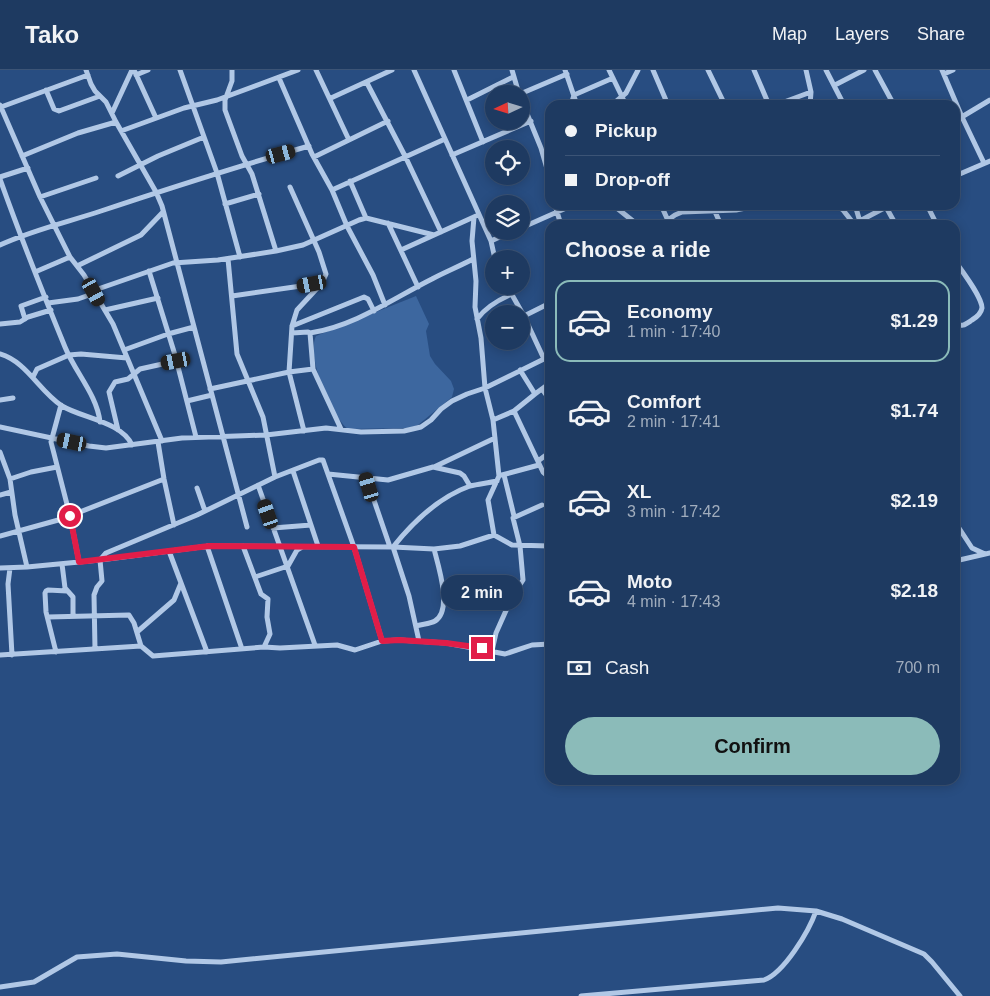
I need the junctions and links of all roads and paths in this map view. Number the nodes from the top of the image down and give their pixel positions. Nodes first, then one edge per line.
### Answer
1 (148, 70) edge
2 (180, 70) edge
3 (232, 70) edge
4 (298, 70) edge
5 (316, 70) edge
6 (392, 70) edge
7 (414, 70) edge
8 (454, 70) edge
9 (512, 70) edge
10 (609, 70) edge
11 (638, 70) edge
12 (653, 70) edge
13 (708, 70) edge
14 (754, 70) edge
15 (806, 70) edge
16 (826, 70) edge
17 (864, 70) edge
18 (875, 70) edge
19 (953, 70) edge
20 (87, 72) edge
21 (134, 72) edge
22 (566, 72) edge
23 (943, 72) edge
24 (514, 76) junction
25 (279, 78) junction
26 (613, 78) junction
27 (367, 83) junction
28 (517, 85) edge
29 (835, 85) junction
30 (530, 89) edge
31 (46, 90) junction
32 (810, 92) junction
33 (574, 95) junction
34 (100, 96) junction
35 (227, 97) junction
36 (623, 97) junction
37 (330, 98) junction
38 (467, 100) junction
39 (572, 100) edge
40 (576, 100) edge
41 (619, 100) edge
42 (624, 100) edge
43 (666, 100) edge
44 (723, 100) edge
45 (767, 100) edge
46 (789, 100) edge
47 (810, 100) edge
48 (842, 100) edge
49 (891, 100) edge
50 (955, 100) edge
51 (990, 100) edge
52 (0, 106) edge
53 (193, 106) junction
54 (960, 112) edge
55 (112, 113) junction
56 (962, 117) junction
57 (156, 118) junction
58 (6, 120) junction
59 (0, 121) edge
60 (388, 121) junction
61 (530, 121) edge
62 (116, 122) junction
63 (510, 130) edge
64 (121, 131) junction
65 (204, 137) junction
66 (445, 139) junction
67 (349, 140) junction
68 (483, 142) junction
69 (309, 146) junction
70 (452, 155) junction
71 (22, 156) junction
72 (405, 156) junction
73 (314, 157) junction
74 (987, 162) edge
75 (246, 164) junction
76 (545, 164) edge
77 (140, 165) junction
78 (28, 168) junction
79 (217, 173) junction
80 (960, 174) edge
81 (118, 176) dead end
82 (0, 178) edge
83 (96, 178) dead end
84 (350, 181) junction
85 (290, 187) dead end
86 (332, 190) junction
87 (156, 192) junction
88 (259, 194) junction
89 (40, 197) junction
90 (225, 204) junction
91 (556, 210) edge
92 (563, 210) edge
93 (619, 210) edge
94 (698, 210) edge
95 (881, 210) edge
96 (163, 212) junction
97 (557, 213) junction
98 (476, 216) junction
99 (366, 218) junction
100 (559, 220) edge
101 (632, 220) edge
102 (673, 220) edge
103 (865, 220) edge
104 (388, 223) junction
105 (530, 224) edge
106 (54, 225) junction
107 (347, 226) junction
108 (441, 232) junction
109 (434, 235) junction
110 (21, 238) junction
111 (491, 241) joint
112 (314, 242) junction
113 (0, 245) edge
114 (401, 250) junction
115 (493, 250) edge
116 (276, 251) junction
117 (240, 257) junction
118 (70, 258) junction
119 (228, 259) junction
120 (474, 259) junction
121 (177, 262) junction
122 (77, 266) junction
123 (960, 269) edge
124 (150, 271) junction
125 (35, 272) junction
126 (322, 283) junction
127 (418, 287) junction
128 (94, 292) junction
129 (510, 295) edge
130 (232, 296) junction
131 (158, 298) junction
132 (47, 300) junction
133 (385, 305) junction
134 (545, 306) edge
135 (51, 310) junction
136 (105, 310) junction
137 (374, 311) junction
138 (530, 313) edge
139 (25, 319) junction
140 (477, 319) junction
141 (0, 324) edge
142 (292, 326) junction
143 (960, 326) edge
144 (194, 327) junction
145 (530, 329) edge
146 (310, 333) junction
147 (168, 334) junction
148 (292, 334) junction
149 (124, 350) junction
150 (0, 354) edge
151 (69, 355) junction
152 (127, 358) junction
153 (544, 358) joint
154 (176, 361) junction
155 (313, 369) junction
156 (520, 370) junction
157 (289, 372) junction
158 (133, 375) junction
159 (33, 377) junction
160 (249, 382) junction
161 (545, 387) edge
162 (485, 388) junction
163 (210, 389) junction
164 (542, 389) junction
165 (545, 393) edge
166 (535, 394) junction
167 (212, 395) junction
168 (13, 398) dead end
169 (0, 400) edge
170 (187, 401) junction
171 (61, 405) junction
172 (514, 411) junction
173 (493, 420) junction
174 (100, 422) junction
175 (0, 427) edge
176 (341, 429) junction
177 (118, 430) junction
178 (304, 431) junction
179 (266, 435) junction
180 (196, 437) junction
181 (51, 438) junction
182 (222, 438) junction
183 (495, 438) junction
184 (160, 441) junction
185 (132, 445) junction
186 (0, 452) edge
187 (545, 457) edge
188 (539, 463) junction
189 (57, 467) junction
190 (433, 467) junction
191 (293, 471) junction
192 (328, 474) junction
193 (545, 474) edge
194 (275, 477) junction
195 (366, 477) junction
196 (500, 477) junction
197 (10, 479) junction
198 (164, 479) junction
199 (258, 485) junction
200 (470, 486) junction
201 (197, 488) dead end
202 (12, 492) junction
203 (238, 494) junction
204 (0, 495) edge
205 (542, 505) dead end
206 (205, 511) junction
207 (70, 516) junction
208 (514, 516) junction
209 (174, 525) junction
210 (311, 525) junction
211 (247, 528) dead end
212 (273, 528) junction
213 (20, 530) junction
214 (960, 531) edge
215 (962, 534) joint
216 (494, 535) junction
217 (0, 536) edge
218 (207, 546) junction
219 (243, 546) junction
220 (279, 546) junction
221 (302, 546) junction
222 (318, 546) junction
223 (520, 546) junction
224 (545, 546) edge
225 (354, 547) junction
226 (391, 547) junction
227 (434, 549) junction
228 (169, 551) junction
229 (988, 553) edge
230 (100, 560) junction
231 (960, 560) edge
232 (79, 562) junction
233 (62, 564) junction
234 (288, 566) junction
235 (27, 567) junction
236 (0, 568) edge
237 (10, 568) junction
238 (255, 577) junction
239 (181, 583) junction
240 (66, 591) junction
241 (94, 615) junction
242 (73, 616) junction
243 (48, 617) junction
244 (416, 626) junction
245 (137, 632) junction
246 (382, 641) junction
247 (419, 641) junction
248 (315, 645) junction
249 (545, 645) edge
250 (141, 646) junction
251 (264, 647) junction
252 (242, 649) junction
253 (95, 650) junction
254 (492, 651) junction
255 (56, 652) junction
256 (207, 652) junction
257 (0, 655) edge
258 (12, 655) junction
259 (816, 912) junction
260 (0, 987) edge
261 (582, 996) edge
262 (960, 996) edge

1 - 21 street
2 - 53 street
3 - 35 street
4 - 25 street
5 - 37 street
6 - 27 street
7 - 66 street
8 - 38 street
9 - 24 street
10 - 26 street
11 - 36 street
12 - 43 street
13 - 44 street
14 - 45 street
15 - 32 street
16 - 29 street
17 - 29 street
18 - 49 street
19 - 23 street
20 - 31 street
20 - 34 street
21 - 55 street
21 - 57 street
22 - 30 street
22 - 33 street
23 - 50 street
24 - 28 street
24 - 38 street
25 - 35 street
25 - 69 street
26 - 33 street
26 - 36 street
27 - 37 street
27 - 60 street
29 - 48 street
31 - 34 street
31 - 52 street
32 - 46 street
32 - 47 street
33 - 39 street
33 - 40 street
34 - 55 street
35 - 53 street
35 - 75 street
36 - 41 street
36 - 42 street
37 - 67 street
38 - 68 street
51 - 56 street
52 - 58 street
53 - 57 street
53 - 65 street
54 - 56 street
55 - 62 street
56 - 74 street
57 - 64 street
58 - 59 street
58 - 71 street
60 - 67 street
60 - 72 street
61 - 76 street
62 - 64 street
62 - 71 street
63 - 68 street
64 - 77 street
65 - 77 street
65 - 79 street
66 - 70 street
66 - 72 street
67 - 73 street
68 - 70 street
69 - 73 street
69 - 75 street
70 - 98 street
71 - 78 street
72 - 84 street
72 - 108 street
73 - 86 street
74 - 80 street
75 - 79 street
75 - 88 street
77 - 81 street
77 - 87 street
78 - 82 street
78 - 89 street
79 - 87 street
79 - 90 street
82 - 110 street
83 - 89 street
84 - 86 street
84 - 99 street
85 - 112 street
86 - 107 street
87 - 96 street
87 - 106 street
88 - 90 street
88 - 116 street
89 - 106 street
90 - 117 street
91 - 97 street
92 - 97 street
93 - 101 street
94 - 102 street
95 - 103 street
96 - 121 street
96 - 122 street
97 - 100 street
97 - 105 street
98 - 108 street
98 - 111 street
98 - 120 street
99 - 104 street
99 - 107 street
104 - 109 street
104 - 114 street
106 - 110 street
106 - 118 street
107 - 112 street
107 - 133 street
108 - 109 street
109 - 114 street
110 - 113 street
110 - 125 street
111 - 115 street
112 - 116 street
112 - 126 street
114 - 127 street
116 - 117 street
117 - 119 street
118 - 122 street
118 - 125 street
119 - 121 street
119 - 130 street
120 - 127 street
120 - 140 street
121 - 124 street
121 - 144 street
122 - 128 street
123 - 143 street
124 - 128 street
124 - 131 street
125 - 132 street
126 - 130 street
126 - 142 street
127 - 133 street
128 - 132 street
128 - 136 street
129 - 140 street
130 - 160 street
131 - 136 street
131 - 147 street
132 - 135 street
132 - 139 street
133 - 137 street
134 - 138 street
135 - 139 street
135 - 151 street
136 - 149 street
137 - 142 street
137 - 146 street
139 - 141 street
140 - 162 street
142 - 148 street
144 - 147 street
144 - 163 street
145 - 153 street
146 - 148 street
146 - 155 street
147 - 149 street
147 - 154 street
148 - 157 street
149 - 152 street
150 - 159 street
151 - 152 street
151 - 159 street
151 - 174 street
152 - 158 street
153 - 156 street
154 - 158 street
154 - 170 street
155 - 157 street
155 - 176 street
156 - 162 street
156 - 166 street
157 - 160 street
157 - 178 street
158 - 177 street
158 - 184 street
159 - 171 street
160 - 163 street
160 - 179 street
161 - 164 street
162 - 173 street
162 - 176 street
163 - 167 street
164 - 165 street
164 - 166 street
166 - 172 street
167 - 170 street
167 - 182 street
168 - 169 street
170 - 180 street
171 - 174 street
171 - 181 street
172 - 173 street
172 - 188 street
173 - 183 street
174 - 177 street
175 - 181 street
176 - 178 street
177 - 185 street
178 - 179 street
179 - 182 street
179 - 194 street
180 - 182 street
180 - 184 street
181 - 185 street
181 - 189 street
182 - 203 street
183 - 190 street
183 - 196 street
184 - 185 street
184 - 198 street
186 - 197 street
187 - 188 street
188 - 193 street
188 - 196 street
189 - 197 street
189 - 207 street
190 - 195 street
190 - 200 street
191 - 192 street
191 - 194 street
191 - 210 street
192 - 195 street
192 - 225 street
194 - 199 street
195 - 226 street
196 - 200 street
196 - 208 street
196 - 216 street
197 - 202 street
198 - 207 street
198 - 209 street
199 - 203 street
199 - 212 street
200 - 226 street
201 - 206 street
202 - 204 street
202 - 213 street
203 - 206 street
203 - 211 street
205 - 208 street
206 - 209 street
207 - 213 street
207 - 232 street
208 - 223 street
209 - 230 street
210 - 212 street
210 - 222 street
212 - 220 street
213 - 217 street
213 - 235 street
214 - 215 street
215 - 229 street
216 - 223 street
216 - 227 street
218 - 219 street
218 - 228 street
218 - 252 street
219 - 220 street
219 - 238 street
220 - 221 street
220 - 234 street
221 - 222 street
221 - 234 street
222 - 225 street
223 - 224 street
223 - 254 street
225 - 226 street
225 - 246 street
226 - 227 street
226 - 244 street
227 - 244 street
228 - 230 street
228 - 239 street
229 - 231 street
230 - 232 street
230 - 241 street
232 - 233 street
233 - 235 street
233 - 240 street
234 - 238 street
234 - 248 street
235 - 237 street
236 - 237 street
237 - 258 street
238 - 251 street
239 - 245 street
239 - 256 street
240 - 242 street
240 - 243 street
241 - 242 street
241 - 245 street
241 - 253 street
242 - 243 street
243 - 255 street
244 - 247 street
245 - 250 street
246 - 247 street
246 - 248 street
247 - 254 street
248 - 251 street
249 - 254 street
250 - 253 street
250 - 256 street
251 - 252 street
252 - 256 street
253 - 255 street
255 - 258 street
257 - 258 street
259 - 260 street
259 - 261 street
259 - 262 street

